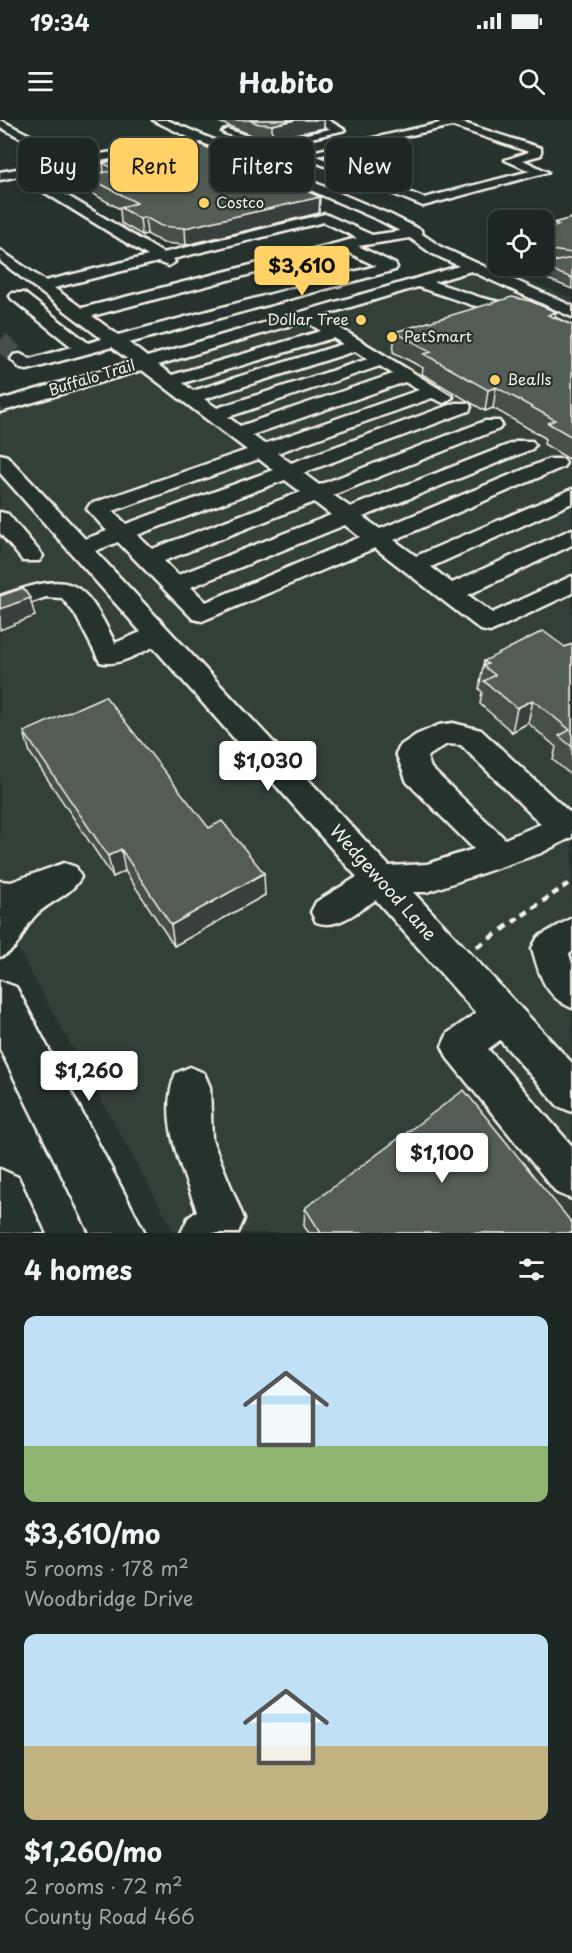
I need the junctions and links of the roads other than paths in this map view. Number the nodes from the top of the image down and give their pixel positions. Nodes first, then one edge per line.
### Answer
1 (158, 120) edge
2 (320, 120) edge
3 (448, 122) edge
4 (214, 126) dead end
5 (3, 127) edge
6 (384, 127) dead end
7 (251, 131) edge
8 (234, 134) junction
9 (404, 134) junction
10 (26, 138) edge
11 (201, 139) junction
12 (98, 158) edge
13 (18, 164) edge
14 (0, 167) edge
15 (18, 172) edge
16 (0, 176) edge
17 (53, 192) edge
18 (411, 232) junction
19 (370, 239) junction
20 (346, 246) junction
21 (0, 254) edge
22 (160, 257) junction
23 (470, 267) junction
24 (203, 282) junction
25 (335, 282) junction
26 (418, 282) junction
27 (45, 287) junction
28 (18, 296) junction
29 (364, 297) junction
30 (0, 301) edge
31 (243, 307) junction
32 (80, 314) junction
33 (304, 314) junction
34 (567, 319) edge
35 (334, 332) junction
36 (118, 342) junction
37 (357, 345) junction
38 (86, 350) junction
39 (20, 359) tunnel mouth
40 (382, 360) junction
41 (145, 361) junction
42 (407, 375) junction
43 (171, 381) junction
44 (434, 391) junction
45 (192, 397) junction
46 (0, 398) edge
47 (0, 406) edge
48 (462, 408) junction
49 (215, 415) junction
50 (492, 425) junction
51 (239, 433) junction
52 (525, 445) junction
53 (263, 451) junction
54 (0, 460) edge
55 (564, 468) edge
56 (290, 472) junction
57 (318, 493) junction
58 (572, 495) edge
59 (49, 513) junction
60 (349, 517) junction
61 (4, 523) edge
62 (122, 533) junction
63 (572, 536) edge
64 (378, 539) junction
65 (81, 548) junction
66 (31, 556) dead end
67 (148, 559) junction
68 (414, 566) junction
69 (572, 583) edge
70 (175, 585) junction
71 (450, 594) junction
72 (0, 605) edge
73 (159, 634) junction
74 (569, 825) edge
75 (499, 854) junction
76 (380, 880) junction
77 (0, 895) edge
78 (328, 912) dead end
79 (572, 933) edge
80 (0, 942) edge
81 (572, 991) edge
82 (0, 1002) edge
83 (503, 1015) junction
84 (190, 1087) dead end
85 (572, 1092) edge
86 (572, 1178) edge
87 (0, 1195) edge
88 (17, 1233) edge
89 (118, 1233) edge
90 (203, 1233) edge

1 - 11 street
2 - 8 street
3 - 9 street
3 - 9 street
4 - 8 street
5 - 10 street
6 - 9 street
7 - 8 street
11 - 12 street
11 - 18 street
13 - 14 street
15 - 16 street
17 - 22 street
18 - 19 street
18 - 23 street
19 - 20 street
19 - 22 street
20 - 24 street
20 - 25 street
21 - 27 street
22 - 24 street
22 - 27 street
23 - 26 street
23 - 34 street
24 - 31 street
24 - 32 street
25 - 29 street
25 - 31 street
26 - 29 street
26 - 34 street
27 - 28 street
27 - 32 street
28 - 30 street
28 - 38 street
29 - 33 street
31 - 36 street
32 - 36 street
33 - 35 street
33 - 41 street
35 - 37 street
35 - 43 street
36 - 38 street
36 - 41 street
37 - 40 street
37 - 45 street
38 - 39 street
40 - 42 street
40 - 49 street
41 - 43 street
41 - 46 street, Buffalo Trail
41 - 47 street, Buffalo Trail
42 - 44 street
42 - 51 street
43 - 45 street
44 - 48 street
44 - 53 street
45 - 49 street
48 - 50 street
48 - 56 street
49 - 51 street
50 - 52 street
50 - 57 street
51 - 53 street
52 - 55 street
52 - 60 street
53 - 56 street
53 - 62 street
54 - 59 street, Wedgewood Lane
55 - 64 street
56 - 57 street
56 - 62 street
57 - 60 street
57 - 67 street
58 - 68 street
59 - 61 street
59 - 65 street, Wedgewood Lane
60 - 64 street
60 - 70 street
61 - 66 street
62 - 65 street
62 - 67 street
63 - 71 street
64 - 68 street
64 - 70 street
65 - 73 street, Wedgewood Lane
67 - 70 street
68 - 71 street
69 - 71 street
72 - 73 street
73 - 76 street, Wedgewood Lane
74 - 75 street
74 - 75 street
75 - 76 street
76 - 78 street
76 - 83 street, Wedgewood Lane
77 - 80 street
79 - 81 street
82 - 89 main road
83 - 85 street, Wedgewood Lane
83 - 86 street
84 - 90 street
87 - 88 main road

